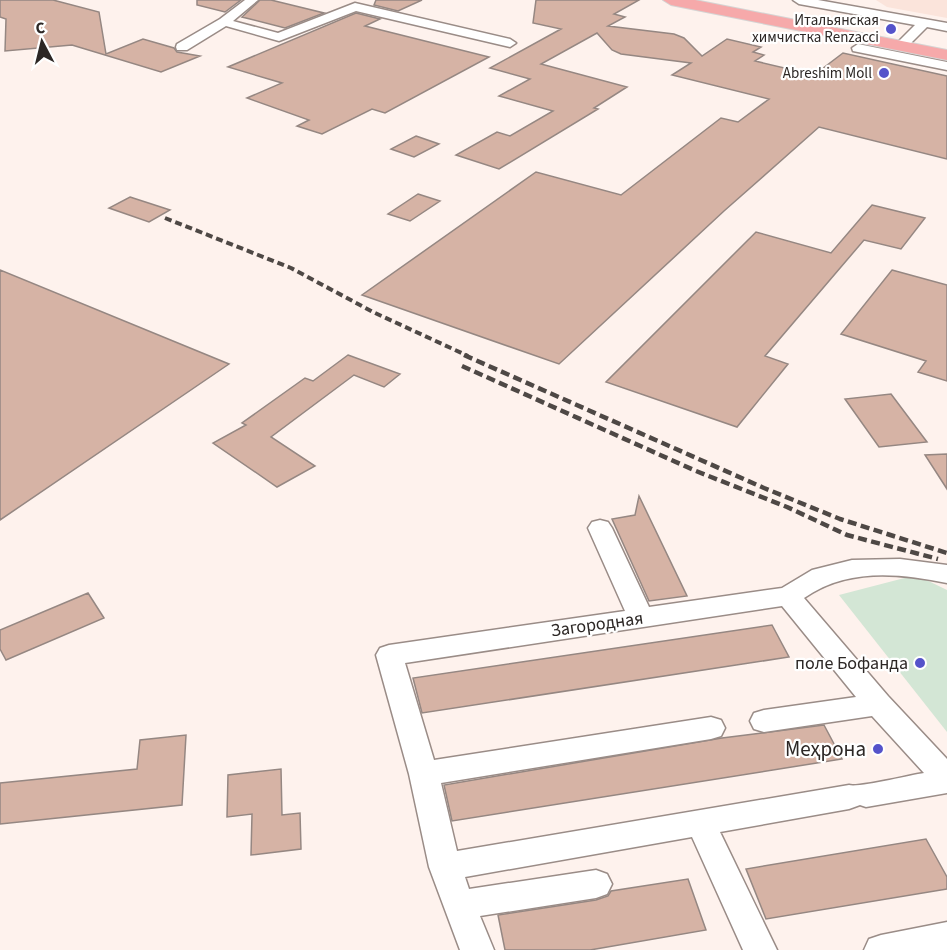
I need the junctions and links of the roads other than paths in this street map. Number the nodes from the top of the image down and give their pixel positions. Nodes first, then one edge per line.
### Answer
1 (252, 0) edge
2 (671, 0) edge
3 (697, 0) edge
4 (799, 0) edge
5 (224, 22) junction
6 (924, 23) junction
7 (947, 27) edge
8 (510, 43) dead end
9 (182, 47) dead end
10 (858, 48) dead end
11 (901, 48) junction
12 (947, 53) edge
13 (947, 66) edge
14 (600, 528) dead end
15 (947, 574) edge
16 (788, 596) junction
17 (641, 618) junction
18 (878, 704) junction
19 (764, 721) dead end
20 (711, 728) dead end
21 (424, 774) junction
22 (947, 780) edge
23 (701, 824) junction
24 (445, 867) junction
25 (596, 884) dead end
26 (459, 905) junction
27 (947, 938) edge
28 (477, 950) edge
29 (760, 950) edge
30 (881, 950) edge

1 - 5 street
2 - 11 highway
3 - 11 highway
4 - 6 street
5 - 8 street
5 - 9 street
6 - 7 street
6 - 11 street
10 - 11 street
11 - 12 highway
11 - 13 street
14 - 17 street
15 - 16 street
16 - 17 street, Загородная
16 - 18 street
17 - 21 street, Загородная
18 - 19 street
18 - 22 street
20 - 21 street
21 - 24 street, Загородная
22 - 23 street
23 - 24 street
23 - 29 street
24 - 26 street, Загородная
25 - 26 street
26 - 28 street, Загородная
27 - 30 street

